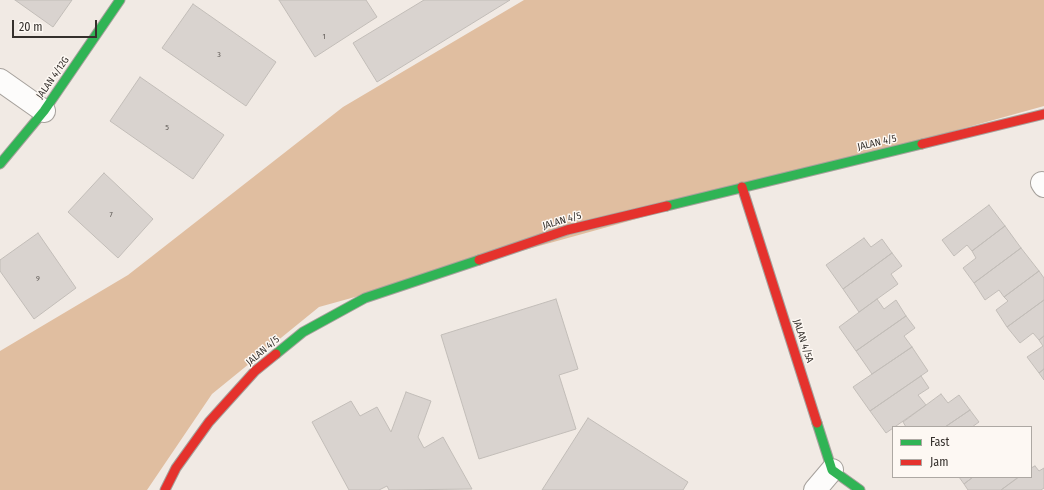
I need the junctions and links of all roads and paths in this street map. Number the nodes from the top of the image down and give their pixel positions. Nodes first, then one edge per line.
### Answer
1 (120, 0) edge
2 (0, 80) edge
3 (44, 111) junction
4 (1044, 114) edge
5 (0, 164) edge
6 (742, 187) junction
7 (832, 470) junction
8 (165, 490) edge
9 (815, 490) edge
10 (860, 490) edge

1 - 3 street, JALAN 4/12G
2 - 3 street
3 - 5 street, JALAN 4/12G
4 - 6 street, JALAN 4/5
6 - 7 street, JALAN 4/5A
6 - 8 street, JALAN 4/5
7 - 9 street
7 - 10 street

